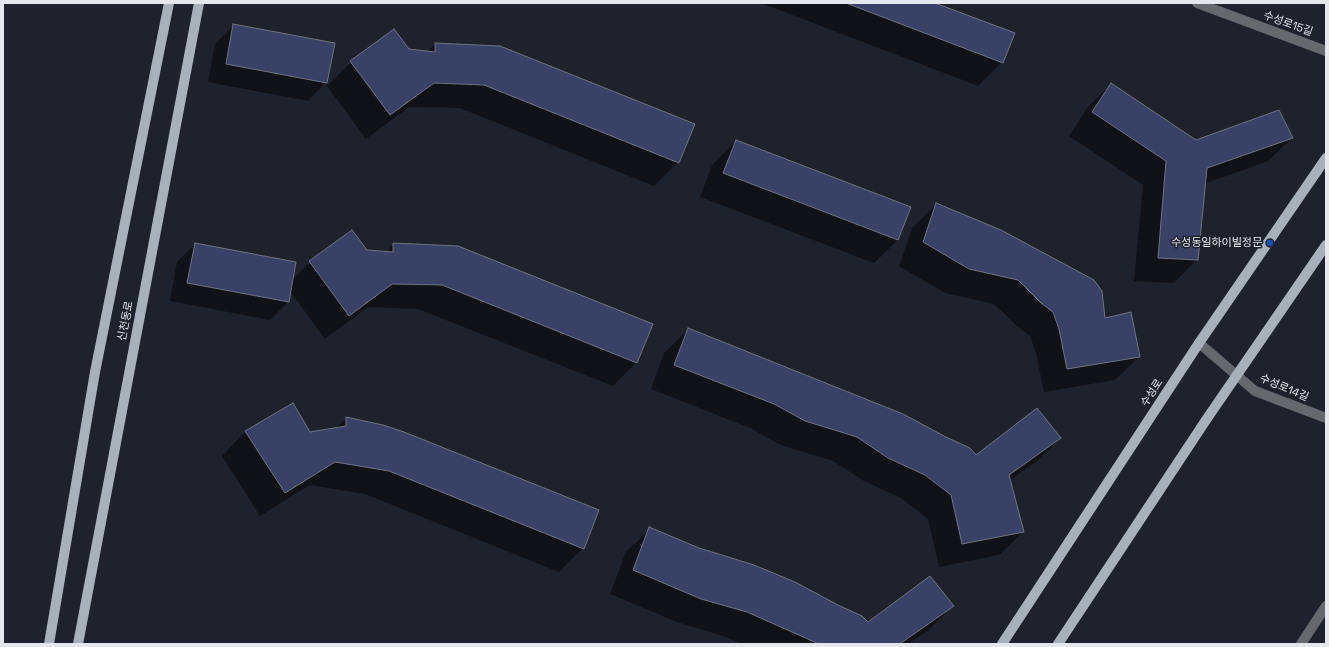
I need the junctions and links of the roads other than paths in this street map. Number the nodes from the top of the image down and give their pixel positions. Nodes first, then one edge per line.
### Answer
1 (169, 3) edge
2 (199, 3) edge
3 (1197, 3) edge
4 (1326, 50) edge
5 (1326, 158) edge
6 (1326, 245) edge
7 (1199, 342) junction
8 (1237, 375) junction
9 (1326, 418) edge
10 (1326, 606) edge
11 (50, 644) edge
12 (78, 644) edge
13 (1002, 644) edge
14 (1058, 644) edge
15 (1301, 644) edge

1 - 11 main road, 신천동로
2 - 12 main road, 신천동로
3 - 4 street, 수성로15길
5 - 7 main road, 수성로
6 - 8 main road
7 - 8 street, 수성로14길
7 - 13 main road, 수성로
8 - 9 street, 수성로14길
8 - 14 main road
10 - 15 street

